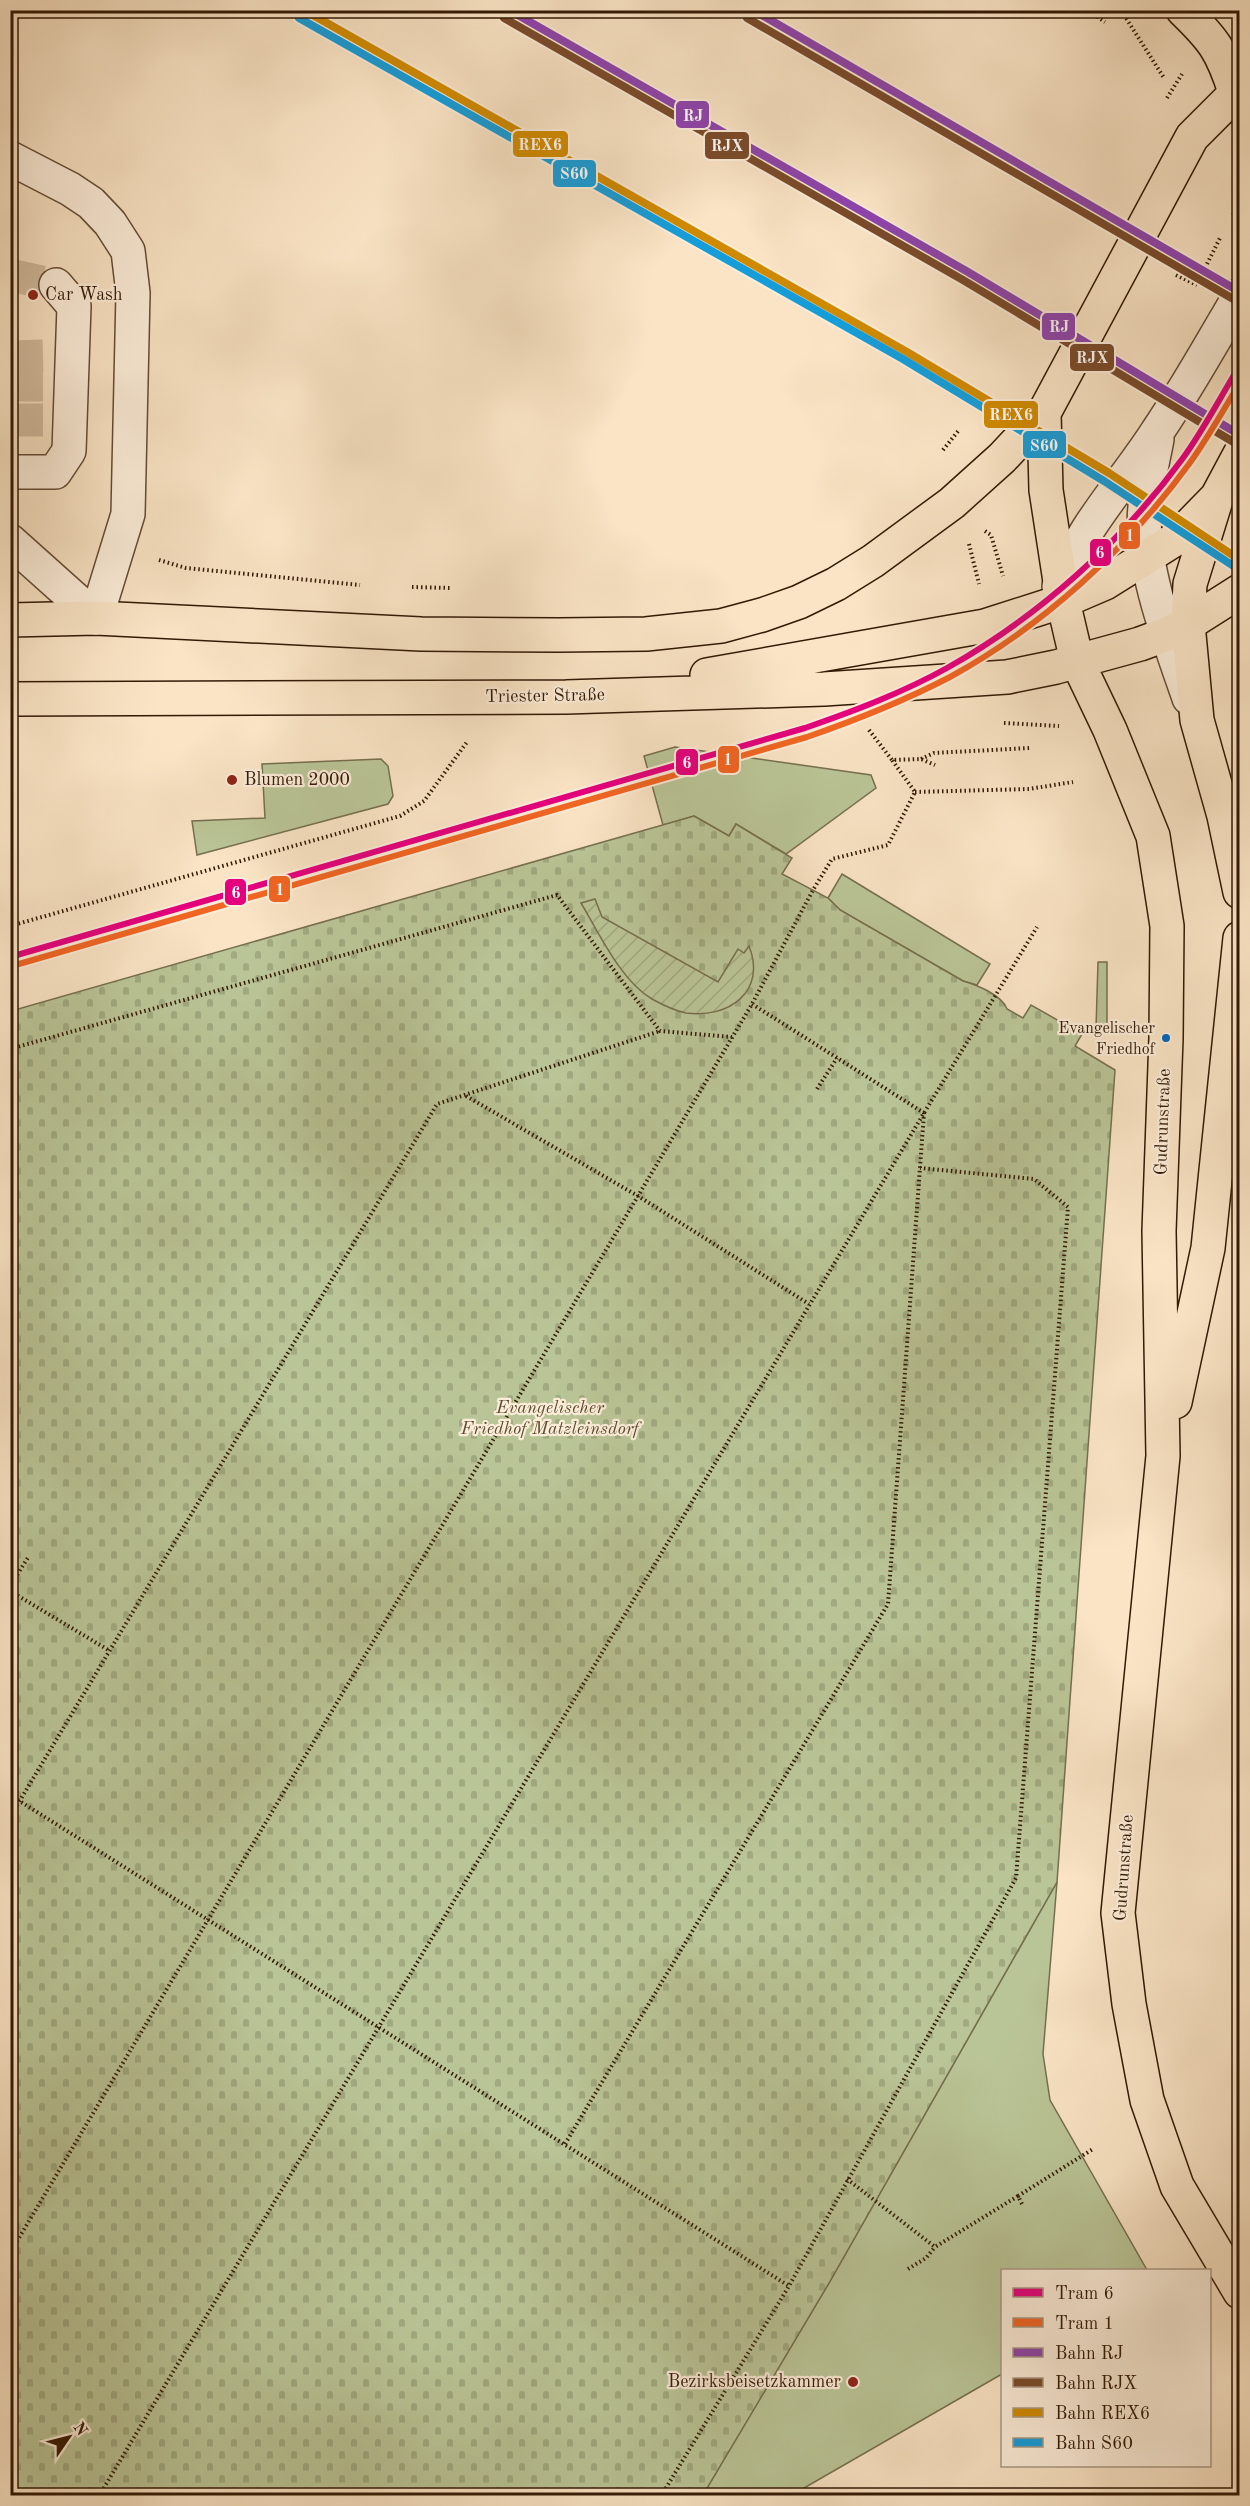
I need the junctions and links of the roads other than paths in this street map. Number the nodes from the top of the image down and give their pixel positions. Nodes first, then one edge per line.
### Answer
1 (1183, 10) edge
2 (1237, 91) edge
3 (10, 158) edge
4 (56, 285) tunnel mouth
5 (1239, 295) edge
6 (1044, 413) junction
7 (1158, 431) junction
8 (1239, 454) edge
9 (10, 472) edge
10 (1217, 497) junction
11 (10, 541) edge
12 (1148, 557) junction
13 (1239, 591) edge
14 (1061, 593) junction
15 (96, 618) junction
16 (10, 620) edge
17 (1177, 629) junction
18 (1077, 661) junction
19 (566, 697) junction
20 (10, 699) edge
21 (1197, 720) joint
22 (1239, 892) edge
23 (1239, 938) edge
24 (1163, 1456) junction
25 (1239, 2292) edge

1 - 2 main road
2 - 6 main road
3 - 15 lane
4 - 9 lane
5 - 7 lane
6 - 14 main road, Gudrunstraße
6 - 15 main road
7 - 12 lane
7 - 14 lane
8 - 10 main road
10 - 12 main road
10 - 17 main road
11 - 15 lane
12 - 14 main road
12 - 17 lane
13 - 17 main road, Triester Straße
14 - 18 main road, Gudrunstraße
14 - 19 main road
15 - 16 main road
17 - 18 main road, Triester Straße
17 - 21 lane
18 - 19 main road, Triester Straße
18 - 24 main road, Gudrunstraße
19 - 20 main road, Triester Straße
21 - 22 main road
23 - 24 main road, Gudrunstraße
24 - 25 main road, Gudrunstraße

